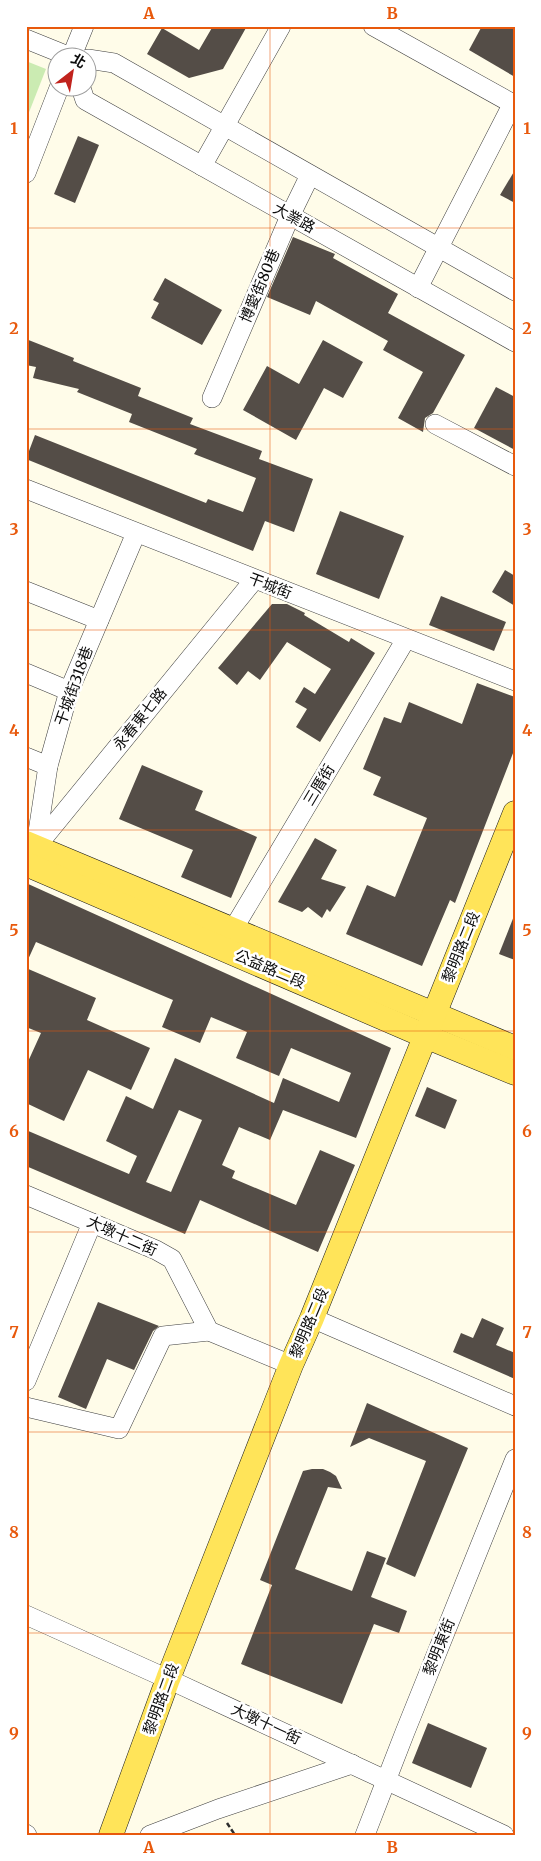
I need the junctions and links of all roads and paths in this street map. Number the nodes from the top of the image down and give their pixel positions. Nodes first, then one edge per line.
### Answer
1 (84, 26) edge
2 (281, 26) edge
3 (373, 26) edge
4 (26, 39) edge
5 (48, 48) edge
6 (75, 48) edge
7 (98, 61) edge
8 (55, 98) edge
9 (84, 98) edge
10 (514, 104) edge
11 (224, 127) junction
12 (202, 166) junction
13 (26, 173) edge
14 (310, 175) junction
15 (290, 216) junction
16 (439, 248) junction
17 (418, 288) junction
18 (515, 291) edge
19 (515, 342) edge
20 (212, 398) dead end
21 (436, 424) dead end
22 (515, 466) edge
23 (26, 489) edge
24 (136, 533) junction
25 (254, 580) junction
26 (26, 591) edge
27 (99, 620) junction
28 (406, 639) junction
29 (26, 674) edge
30 (515, 681) edge
31 (69, 691) junction
32 (26, 757) edge
33 (48, 766) junction
34 (515, 813) edge
35 (29, 853) edge
36 (232, 931) junction
37 (430, 1026) junction
38 (515, 1048) edge
39 (515, 1073) edge
40 (26, 1195) edge
41 (92, 1223) junction
42 (312, 1318) junction
43 (209, 1331) junction
44 (292, 1365) junction
45 (26, 1381) edge
46 (515, 1406) edge
47 (26, 1407) edge
48 (515, 1459) edge
49 (26, 1615) edge
50 (168, 1678) junction
51 (352, 1764) junction
52 (386, 1780) junction
53 (111, 1835) edge
54 (150, 1835) edge
55 (365, 1835) edge
56 (504, 1835) edge

1 - 6 street
2 - 11 street
3 - 10 street
4 - 5 street
7 - 11 street
8 - 13 street
9 - 12 street, 大業路
10 - 16 street
11 - 12 street
11 - 14 street
12 - 15 street, 大業路
14 - 15 street, 博愛街80巷
14 - 16 street
15 - 17 street, 大業路
15 - 20 street, 博愛街80巷
16 - 17 street
16 - 18 street
17 - 19 street, 大業路
21 - 22 street
23 - 24 street, 干城街
24 - 25 street, 干城街
24 - 27 street, 干城街318巷
25 - 28 street, 干城街
25 - 35 street, 永春東七路
26 - 27 street
27 - 31 street, 干城街318巷
28 - 30 street, 干城街
28 - 36 street, 三厝街
29 - 31 street
31 - 33 street, 干城街318巷
32 - 33 street
33 - 35 street, 干城街318巷
34 - 37 main road, 黎明路二段
35 - 36 main road, 公益路二段
35 - 37 main road, 公益路二段
36 - 37 main road, 公益路二段
37 - 38 main road, 公益路二段
37 - 39 main road, 公益路二段
37 - 42 main road, 黎明路二段
40 - 41 street, 大墩十二街
41 - 43 street, 大墩十二街
41 - 45 street
42 - 44 main road, 黎明路二段
42 - 46 street
43 - 44 street
43 - 47 street
44 - 50 main road, 黎明路二段
48 - 52 street, 黎明東街
49 - 50 street, 大墩十一街
50 - 51 street, 大墩十一街
50 - 53 main road, 黎明路二段
51 - 52 street, 大墩十一街
51 - 54 street
52 - 55 street, 黎明東街
52 - 56 street, 大墩十一街

